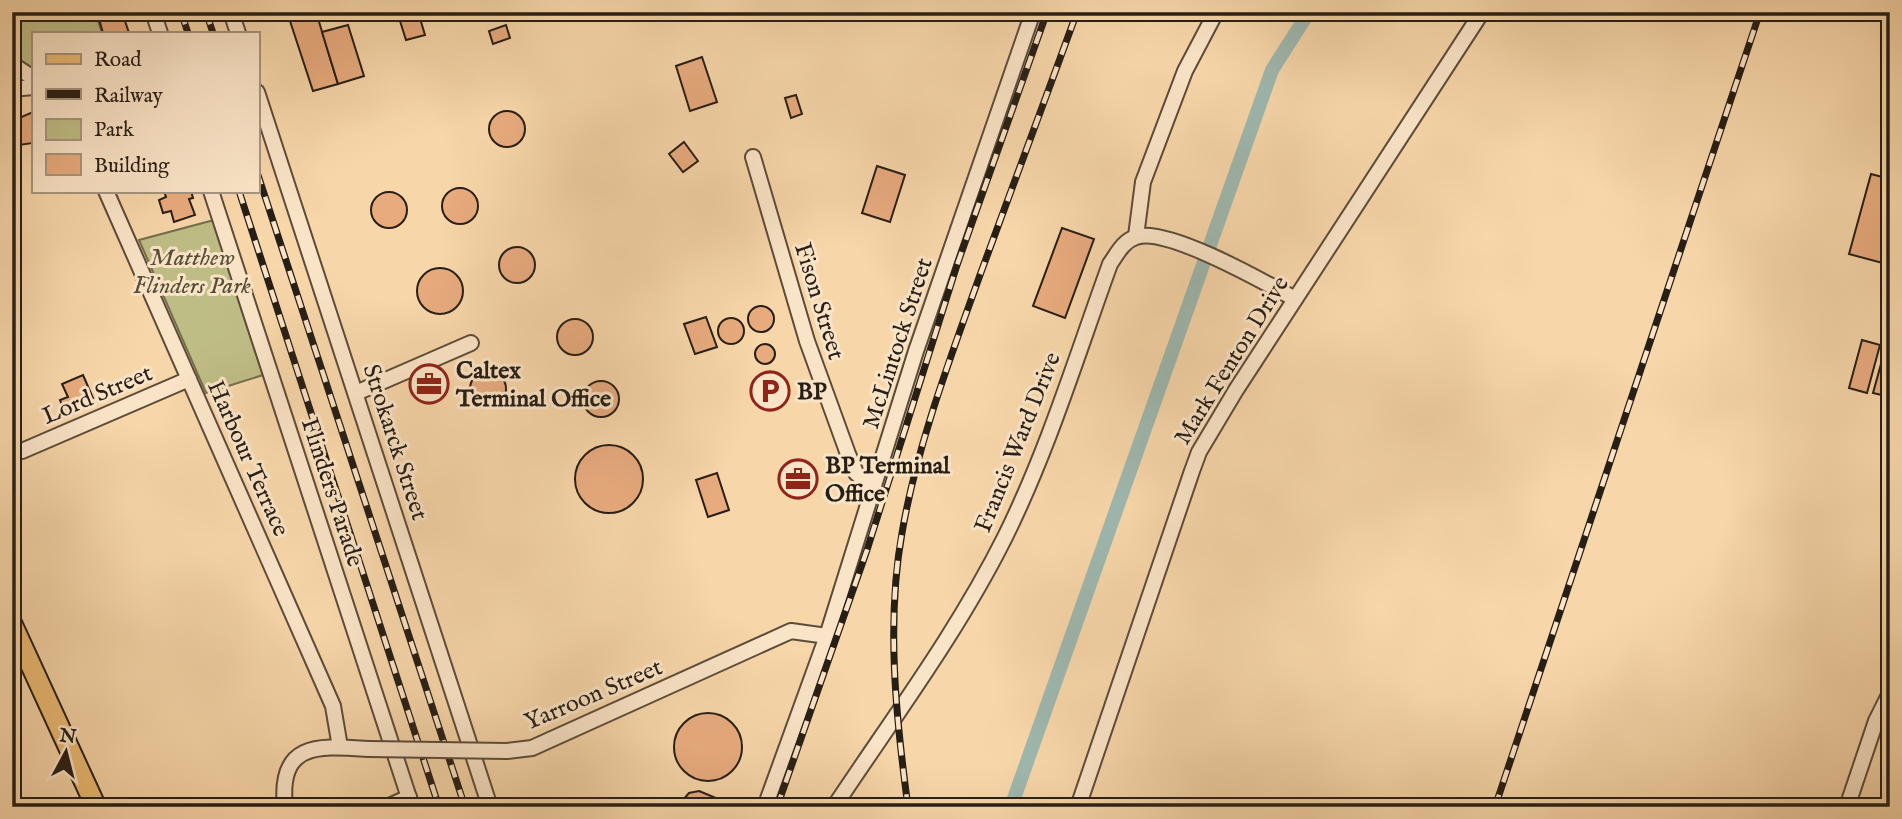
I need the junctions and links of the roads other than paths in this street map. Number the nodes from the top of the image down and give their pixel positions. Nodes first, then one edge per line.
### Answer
1 (153, 12) edge
2 (231, 12) edge
3 (1033, 12) edge
4 (1216, 12) edge
5 (1482, 12) edge
6 (160, 32) edge
7 (238, 32) edge
8 (12, 64) edge
9 (32, 77) edge
10 (32, 87) edge
11 (12, 89) edge
12 (259, 98) edge
13 (753, 157) dead end
14 (106, 192) edge
15 (211, 192) edge
16 (1136, 236) junction
17 (1295, 299) junction
18 (471, 343) dead end
19 (189, 379) junction
20 (356, 394) junction
21 (22, 451) dead end
22 (873, 489) junction
23 (12, 624) edge
24 (827, 636) junction
25 (1890, 693) edge
26 (340, 747) junction
27 (411, 802) edge
28 (96, 807) edge
29 (285, 807) edge
30 (387, 807) edge
31 (490, 807) edge
32 (765, 807) edge
33 (834, 807) edge
34 (1078, 807) edge
35 (1847, 807) edge

1 - 6 street
2 - 7 street
3 - 22 street, McLintock Street
4 - 16 street
5 - 17 street, Mark Fenton Drive
8 - 9 street
10 - 11 street
12 - 20 street, Strokarck Street
13 - 22 street, Fison Street
14 - 19 street, Harbour Terrace
15 - 27 street, Flinders Parade
16 - 17 street
16 - 33 street, Francis Ward Drive
17 - 34 street, Mark Fenton Drive
18 - 20 street
19 - 21 street, Lord Street
19 - 26 street, Harbour Terrace
20 - 31 street, Strokarck Street
22 - 24 street, McLintock Street
23 - 28 main road
24 - 26 street, Yarroon Street, bridge
24 - 32 street, McLintock Street
25 - 35 street
26 - 29 street, Yarroon Street
27 - 30 street

